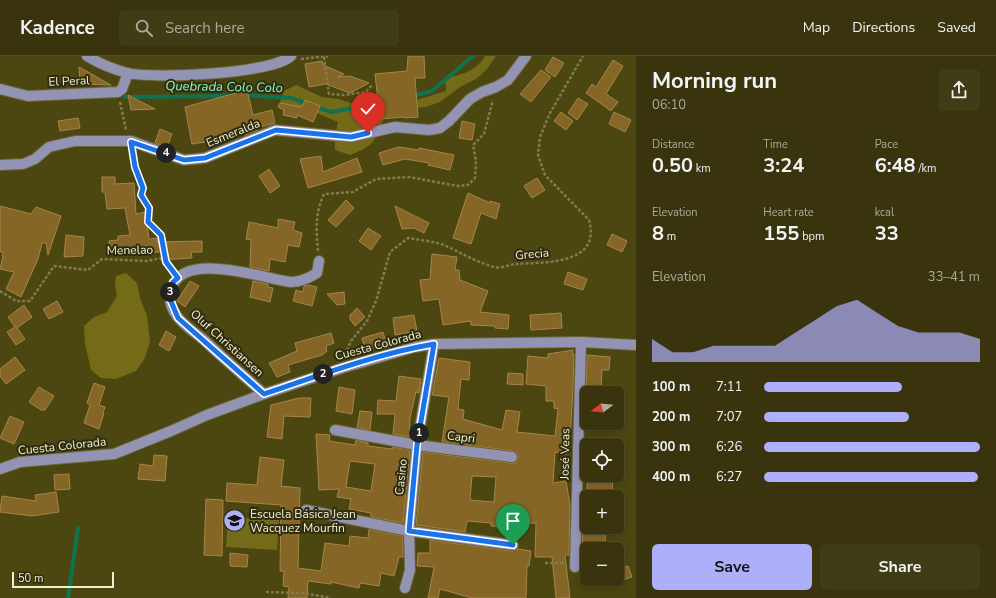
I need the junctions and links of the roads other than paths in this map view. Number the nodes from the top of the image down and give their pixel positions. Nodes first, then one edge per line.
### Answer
1 (87, 56) edge
2 (526, 56) edge
3 (289, 58) edge
4 (128, 73) junction
5 (0, 89) edge
6 (0, 166) edge
7 (319, 261) road end
8 (581, 342) junction
9 (434, 344) junction
10 (636, 345) edge
11 (264, 394) junction
12 (335, 430) dead end
13 (417, 445) junction
14 (512, 457) dead end
15 (0, 469) edge
16 (306, 510) dead end
17 (409, 531) junction
18 (513, 545) dead end
19 (575, 567) dead end
20 (404, 588) dead end

1 - 4 street
2 - 6 street, Esmeralda
3 - 4 street
4 - 5 street, El Peral
7 - 11 street, Oluf Christiansen
8 - 9 street, Cuesta Colorada
8 - 10 street, Cuesta Colorada
8 - 19 street, José Veas
9 - 11 street, Cuesta Colorada
9 - 13 street, Casino
11 - 15 street, Cuesta Colorada
12 - 13 street, Capri
13 - 14 street, Capri
13 - 17 street, Casino
16 - 17 street
17 - 18 street
17 - 20 street, Casino

